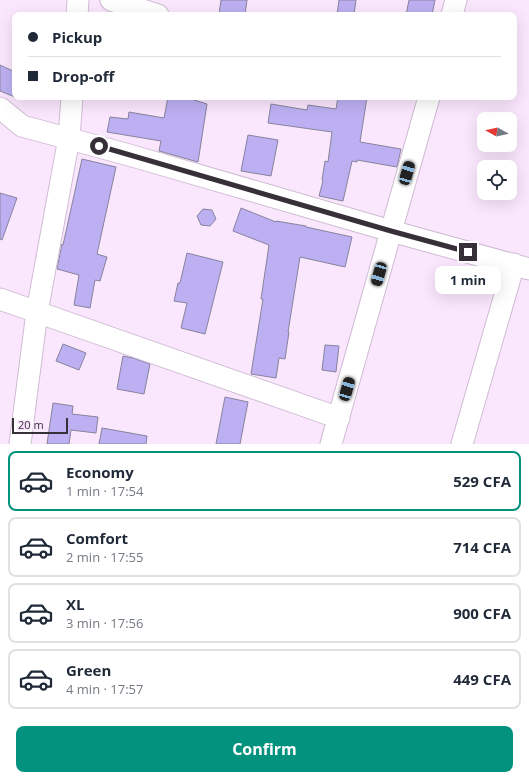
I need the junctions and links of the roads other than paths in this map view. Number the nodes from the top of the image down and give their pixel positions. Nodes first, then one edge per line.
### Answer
1 (78, 0) edge
2 (111, 0) edge
3 (456, 0) edge
4 (77, 12) edge
5 (149, 12) edge
6 (453, 12) edge
7 (72, 100) edge
8 (424, 100) edge
9 (0, 108) edge
10 (69, 138) junction
11 (391, 231) junction
12 (522, 266) edge
13 (0, 299) edge
14 (37, 312) junction
15 (339, 418) junction
16 (20, 444) edge
17 (332, 444) edge
18 (462, 444) edge

1 - 4 street
2 - 5 street
3 - 6 street
7 - 10 street
8 - 11 street
9 - 10 street
10 - 11 street
10 - 14 street
11 - 12 street
11 - 15 street
12 - 18 street
13 - 14 street
14 - 15 street
14 - 16 street
15 - 17 street

